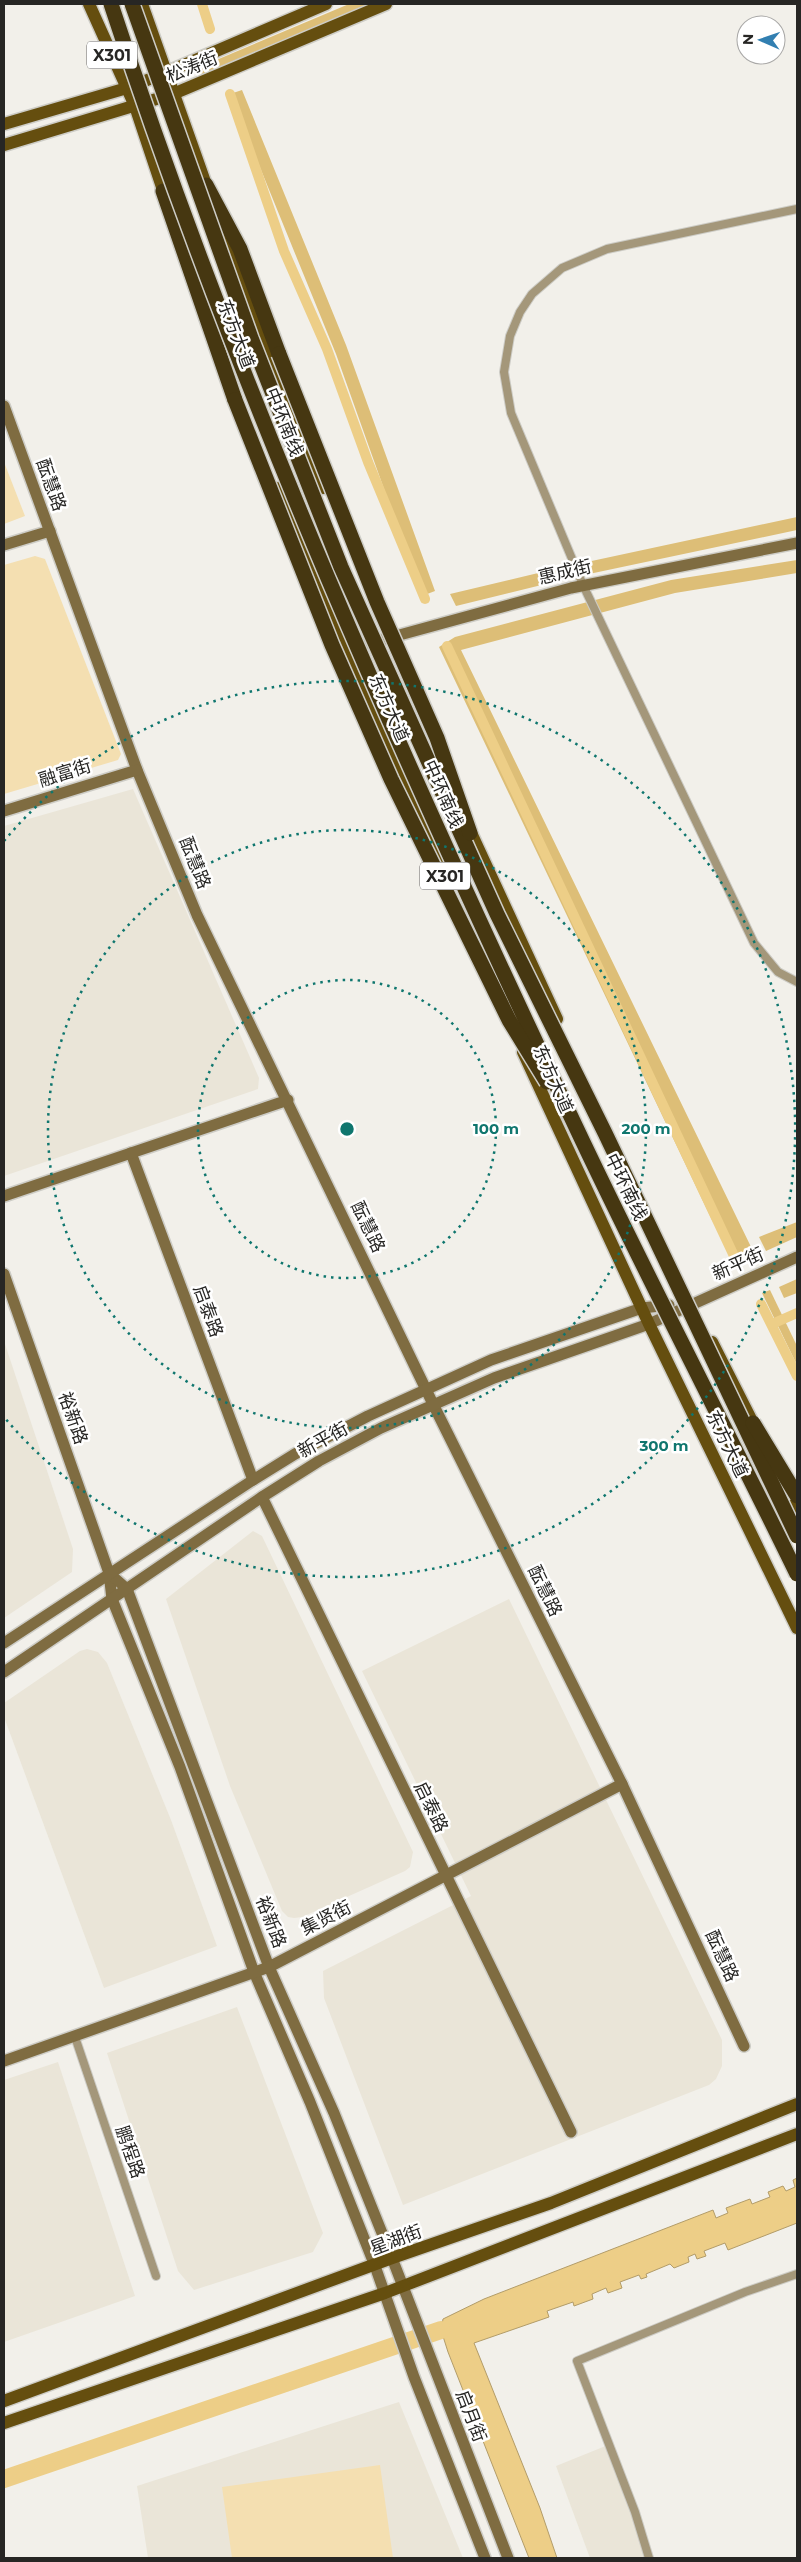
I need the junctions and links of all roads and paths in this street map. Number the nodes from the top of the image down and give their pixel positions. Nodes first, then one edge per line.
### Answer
1 (89, 4) edge
2 (111, 4) edge
3 (132, 4) edge
4 (142, 4) edge
5 (326, 4) edge
6 (386, 4) edge
7 (165, 74) junction
8 (127, 88) junction
9 (173, 94) junction
10 (135, 106) junction
11 (4, 124) edge
12 (4, 144) edge
13 (206, 185) junction
14 (163, 192) junction
15 (797, 209) edge
16 (4, 406) edge
17 (50, 531) junction
18 (797, 543) edge
19 (4, 545) edge
20 (582, 585) junction
21 (384, 637) junction
22 (344, 650) junction
23 (137, 770) junction
24 (4, 811) edge
25 (497, 914) junction
26 (797, 982) edge
27 (288, 1100) junction
28 (584, 1143) junction
29 (131, 1153) junction
30 (4, 1196) edge
31 (797, 1257) edge
32 (4, 1274) edge
33 (693, 1303) junction
34 (642, 1308) junction
35 (648, 1324) junction
36 (716, 1362) junction
37 (426, 1388) junction
38 (433, 1404) junction
39 (253, 1480) junction
40 (797, 1496) edge
41 (262, 1497) junction
42 (797, 1512) edge
43 (797, 1536) edge
44 (109, 1573) junction
45 (797, 1574) edge
46 (127, 1589) junction
47 (112, 1599) junction
48 (797, 1628) edge
49 (4, 1643) edge
50 (4, 1672) edge
51 (622, 1784) junction
52 (445, 1876) junction
53 (269, 1967) junction
54 (254, 1972) junction
55 (75, 2037) junction
56 (744, 2046) dead end
57 (4, 2061) edge
58 (797, 2104) edge
59 (571, 2132) dead end
60 (797, 2134) edge
61 (392, 2258) junction
62 (375, 2266) junction
63 (797, 2274) edge
64 (156, 2276) dead end
65 (403, 2286) junction
66 (385, 2293) junction
67 (4, 2401) edge
68 (4, 2423) edge
69 (485, 2558) edge
70 (508, 2558) edge
71 (649, 2558) edge

1 - 8 main road, 东方大道 / X301
2 - 28 highway, 中环南线, bridge
3 - 25 highway, 中环南线, bridge
4 - 7 main road, 东方大道 / X301
5 - 7 main road, 松涛街
6 - 9 main road, 松涛街
7 - 8 main road, 松涛街
7 - 9 main road, 东方大道 / X301
8 - 10 main road, 东方大道 / X301
8 - 11 main road, 松涛街
9 - 10 main road, 松涛街
9 - 13 main road, 东方大道 / X301
10 - 12 main road, 松涛街
10 - 14 main road, 东方大道 / X301
13 - 21 main road, 东方大道 / X301
13 - 25 highway, bridge
14 - 22 main road, 东方大道 / X301
14 - 28 highway, bridge
15 - 20 street
16 - 17 street, 酝慧路
17 - 19 street
17 - 23 street, 酝慧路
18 - 20 street, 惠成街
20 - 21 street, 惠成街
20 - 26 street
21 - 22 street, 惠成街
21 - 33 main road, 东方大道 / X301
22 - 34 main road, 东方大道 / X301
23 - 24 street, 融富街
23 - 27 street, 酝慧路
25 - 36 highway, 中环南线, bridge
27 - 29 street
27 - 37 street, 酝慧路
28 - 45 highway, 中环南线, bridge
29 - 30 street
29 - 39 street, 启泰路
31 - 33 street, 新平街
32 - 44 street, 裕新路
33 - 34 street, 新平街
33 - 35 street, 新平街
33 - 42 main road, 东方大道 / X301
34 - 35 main road, 东方大道 / X301
34 - 37 street, 新平街
35 - 38 street, 新平街
35 - 48 main road, 东方大道 / X301
36 - 40 highway, bridge
36 - 43 highway, 中环南线, bridge
37 - 38 street, 酝慧路
37 - 39 street, 新平街
38 - 41 street, 新平街
38 - 51 street, 酝慧路
39 - 44 street, 新平街
41 - 46 street, 新平街
41 - 52 street, 启泰路
44 - 46 street, 裕新路
44 - 47 street, 裕新路
44 - 49 street, 新平街
46 - 47 street, 新平街
46 - 53 street, 裕新路
47 - 50 street, 新平街
47 - 54 street, 裕新路
51 - 52 street, 集贤街
51 - 56 street, 酝慧路
52 - 53 street, 集贤街
52 - 59 street, 启泰路
53 - 54 street, 集贤街
53 - 61 street, 裕新路
54 - 55 street, 集贤街
54 - 62 street, 裕新路
55 - 57 street, 集贤街
55 - 64 street, 鹏程路
58 - 61 main road, 星湖街
60 - 65 main road
61 - 62 main road, 星湖街
61 - 65 street, 裕新路
62 - 66 street, 裕新路
62 - 67 main road, 星湖街
63 - 71 street
65 - 66 main road
65 - 70 street, 启月街
66 - 68 main road
66 - 69 street

